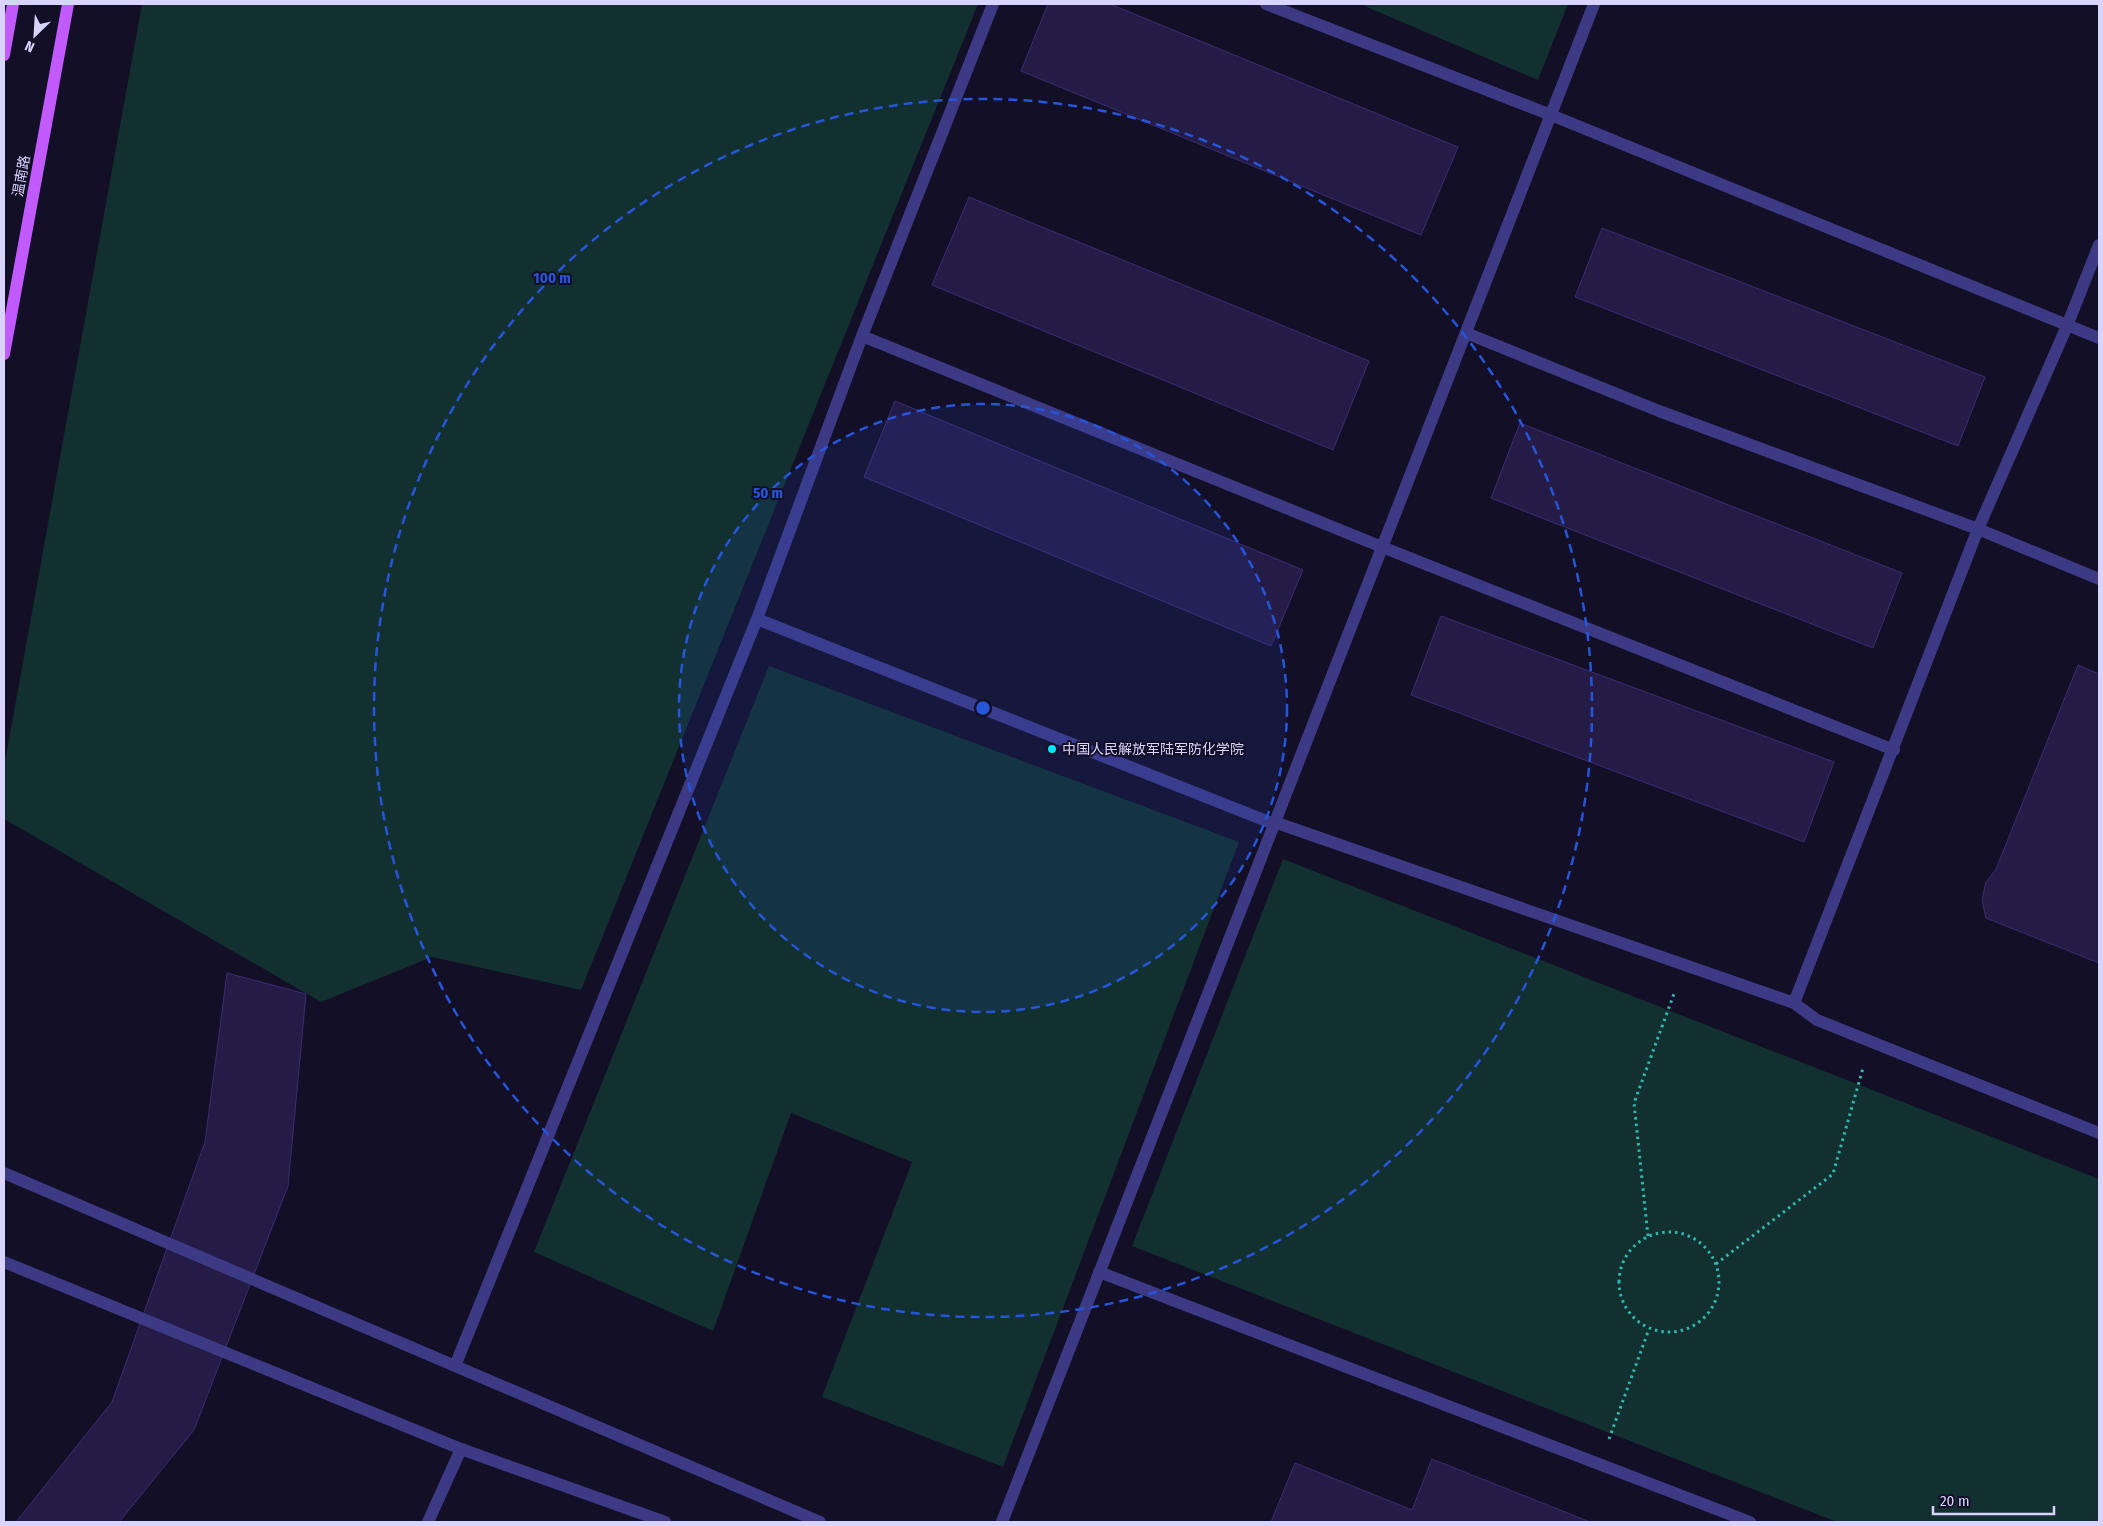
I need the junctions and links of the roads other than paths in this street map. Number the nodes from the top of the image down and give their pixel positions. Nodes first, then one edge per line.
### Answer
1 (13, 4) edge
2 (68, 4) edge
3 (994, 4) edge
4 (1266, 4) edge
5 (1594, 4) edge
6 (4, 55) edge
7 (1551, 115) junction
8 (2099, 245) edge
9 (2067, 326) junction
10 (1466, 333) junction
11 (862, 336) junction
12 (2099, 338) edge
13 (4, 354) edge
14 (1978, 530) junction
15 (1382, 547) junction
16 (2099, 579) edge
17 (757, 619) junction
18 (1894, 750) junction
19 (1274, 824) junction
20 (1794, 1003) junction
21 (2099, 1133) edge
22 (4, 1173) edge
23 (4, 1262) edge
24 (1099, 1272) junction
25 (455, 1366) junction
26 (461, 1449) junction
27 (428, 1522) edge
28 (665, 1522) edge
29 (820, 1522) edge
30 (1002, 1522) edge
31 (1750, 1522) edge

1 - 6 main road
2 - 13 main road, 温南路
3 - 11 street
4 - 7 street
5 - 7 street
7 - 9 street
7 - 10 street
8 - 9 street
9 - 12 street
9 - 14 street
10 - 14 street
10 - 15 street
11 - 15 street
11 - 17 street
14 - 16 street
14 - 18 street
15 - 18 street
15 - 19 street
17 - 19 street
17 - 25 street
18 - 20 street
19 - 20 street
19 - 24 street
20 - 21 street
22 - 25 street
23 - 26 street
24 - 30 street
24 - 31 street
25 - 29 street
26 - 27 street
26 - 28 street

